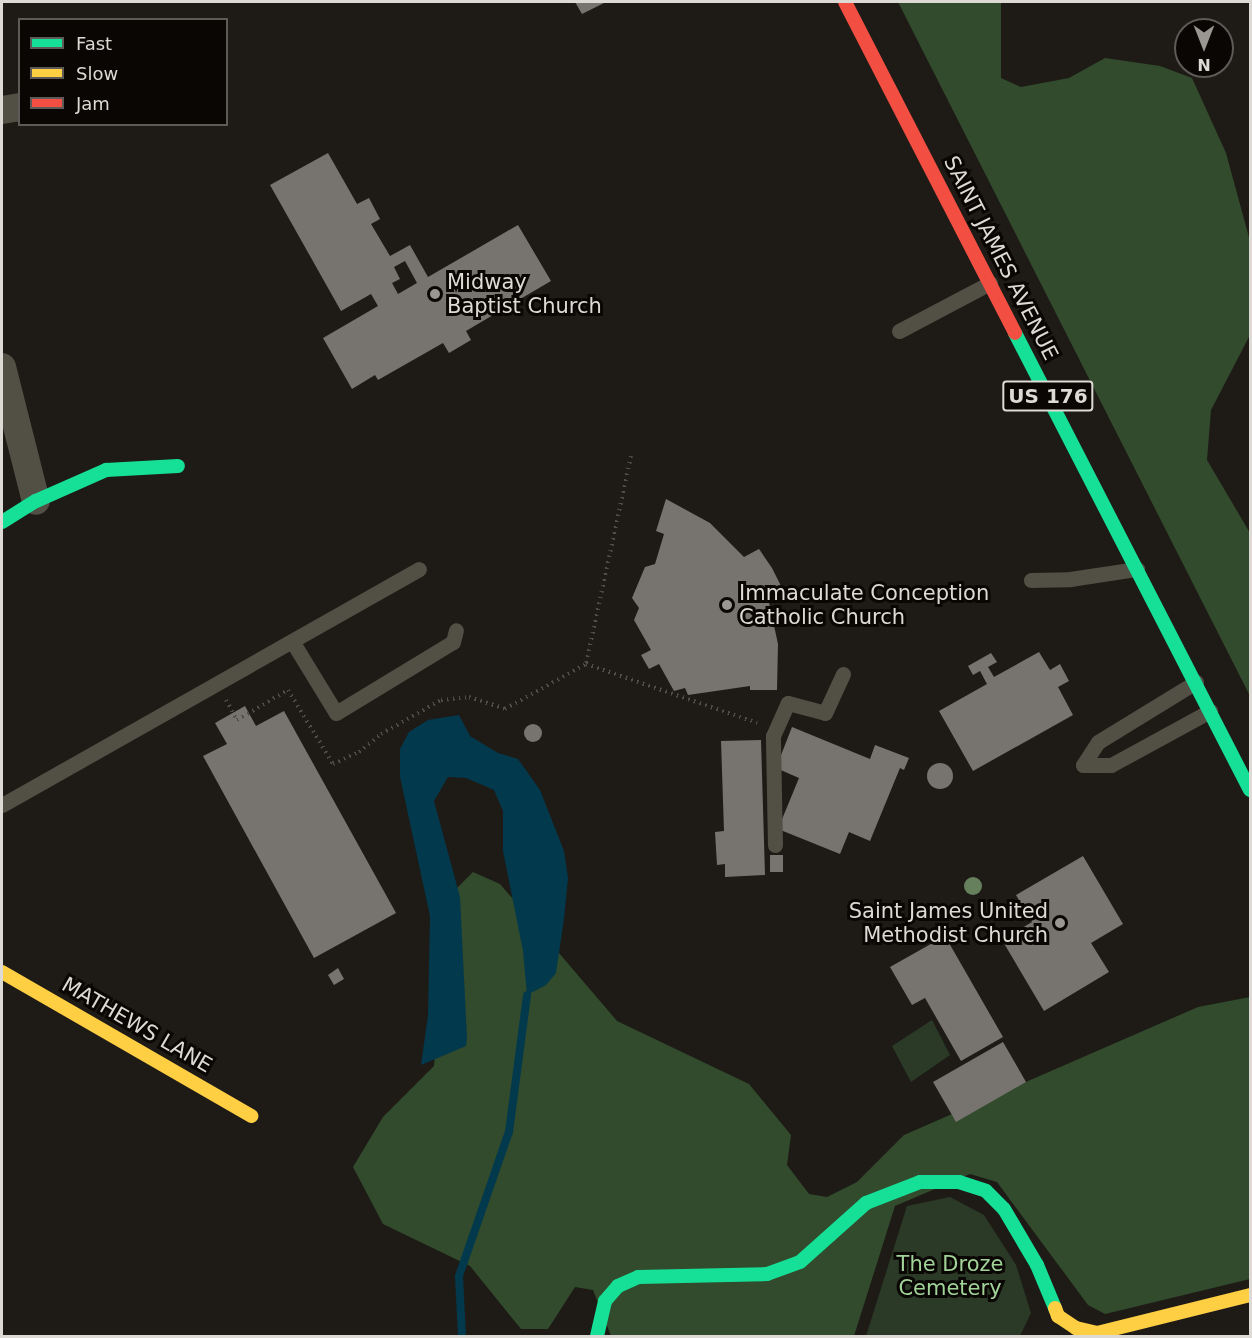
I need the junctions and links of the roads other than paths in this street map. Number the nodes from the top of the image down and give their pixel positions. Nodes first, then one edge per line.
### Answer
1 (845, 2) edge
2 (18, 107) edge
3 (2, 110) edge
4 (990, 283) junction
5 (899, 330) dead end
6 (2, 367) edge
7 (178, 466) dead end
8 (36, 501) junction
9 (2, 522) edge
10 (419, 569) dead end
11 (1137, 569) junction
12 (1031, 580) dead end
13 (456, 630) dead end
14 (292, 641) junction
15 (843, 674) dead end
16 (1196, 682) junction
17 (1210, 711) junction
18 (1251, 790) edge
19 (2, 805) edge
20 (775, 845) dead end
21 (2, 972) edge
22 (251, 1116) dead end
23 (1251, 1295) edge
24 (597, 1336) edge

1 - 4 street, SAINT JAMES AVENUE / US 176
2 - 3 street
4 - 5 lane
4 - 11 street, SAINT JAMES AVENUE / US 176
6 - 8 street
7 - 8 street
8 - 9 street
10 - 14 lane
11 - 12 lane
11 - 16 street, SAINT JAMES AVENUE / US 176
13 - 14 lane
14 - 19 lane
15 - 20 lane
16 - 17 street, SAINT JAMES AVENUE / US 176
16 - 17 lane
17 - 18 street, SAINT JAMES AVENUE / US 176
21 - 22 street, MATHEWS LANE
23 - 24 street

